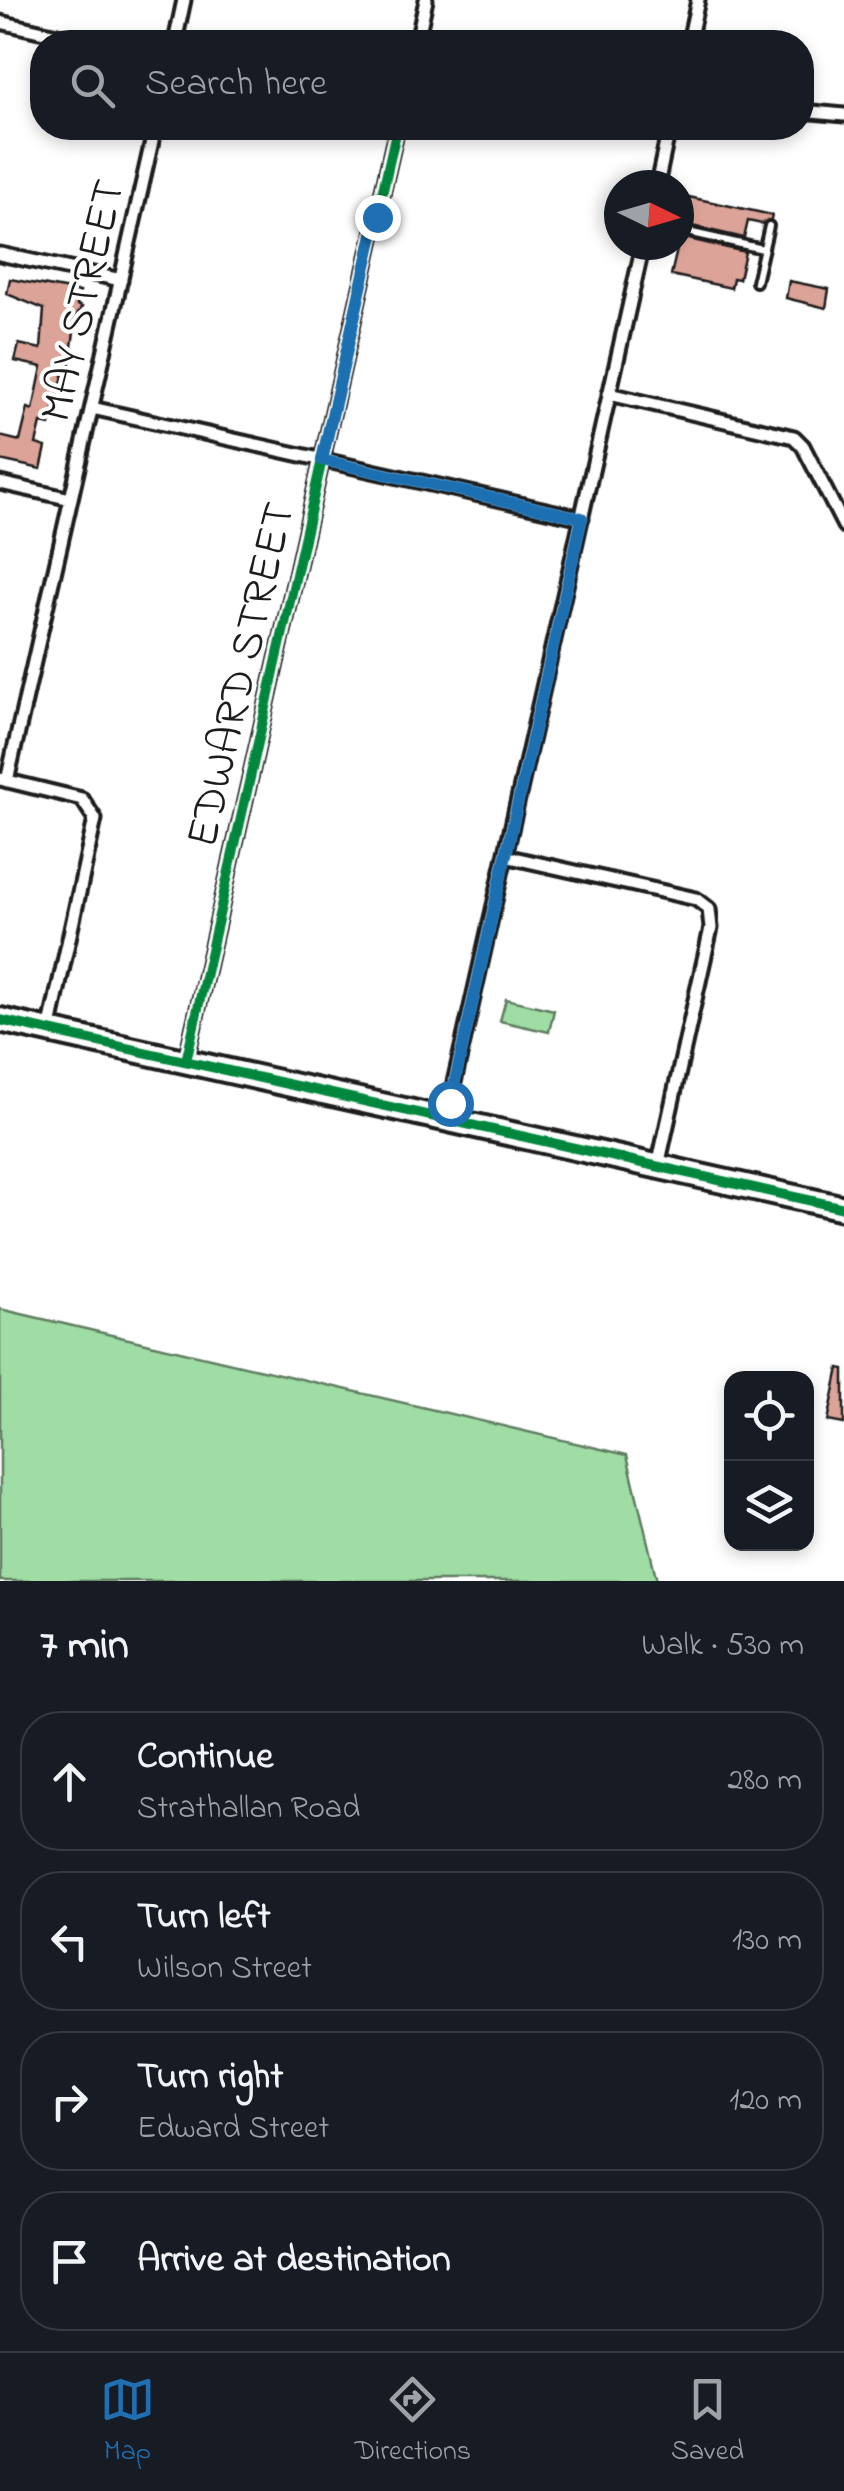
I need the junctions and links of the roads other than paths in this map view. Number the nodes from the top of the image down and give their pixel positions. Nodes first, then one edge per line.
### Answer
1 (184, 0) edge
2 (426, 0) edge
3 (698, 0) edge
4 (0, 22) edge
5 (35, 30) edge
6 (177, 30) edge
7 (419, 30) edge
8 (691, 30) edge
9 (814, 112) edge
10 (844, 115) edge
11 (153, 140) edge
12 (395, 140) edge
13 (667, 140) edge
14 (660, 170) edge
15 (769, 226) dead end
16 (694, 233) edge
17 (764, 249) junction
18 (0, 254) edge
19 (640, 260) edge
20 (121, 280) junction
21 (756, 282) dead end
22 (609, 394) junction
23 (92, 408) junction
24 (322, 460) junction
25 (0, 483) edge
26 (71, 500) junction
27 (582, 518) junction
28 (844, 526) edge
29 (4, 780) edge
30 (505, 856) junction
31 (0, 1020) edge
32 (49, 1031) junction
33 (186, 1061) junction
34 (446, 1118) junction
35 (658, 1166) junction
36 (844, 1208) edge

1 - 6 street
2 - 7 street
3 - 8 street
4 - 5 street
9 - 10 street
11 - 20 street, MAY STREET
12 - 24 street, EDWARD STREET
13 - 14 street
15 - 17 lane
16 - 17 lane
17 - 21 lane
18 - 20 street
19 - 22 street
20 - 23 street, MAY STREET
22 - 27 street
22 - 28 street
23 - 24 street
23 - 26 street, MAY STREET
24 - 27 street
24 - 33 street, EDWARD STREET
25 - 26 street
26 - 29 street, MAY STREET
27 - 30 street
29 - 32 street
30 - 34 street
30 - 35 street
31 - 32 highway
32 - 33 highway
33 - 34 highway
34 - 35 highway
35 - 36 highway

